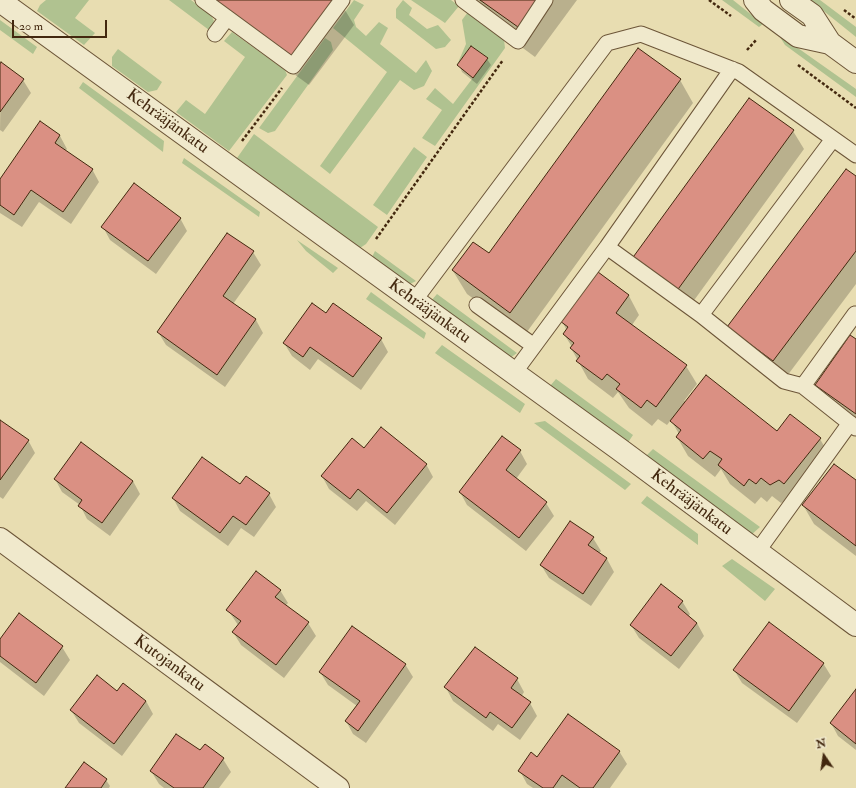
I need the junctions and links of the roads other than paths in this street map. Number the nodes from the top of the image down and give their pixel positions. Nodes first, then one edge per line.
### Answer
1 (203, 0) edge
2 (342, 0) edge
3 (463, 0) edge
4 (545, 0) edge
5 (755, 0) edge
6 (792, 0) edge
7 (0, 2) edge
8 (227, 18) junction
9 (214, 34) dead end
10 (830, 43) junction
11 (856, 62) edge
12 (732, 70) junction
13 (833, 139) junction
14 (856, 155) edge
15 (607, 247) junction
16 (414, 302) junction
17 (477, 305) dead end
18 (856, 314) edge
19 (701, 315) junction
20 (534, 346) junction
21 (514, 373) junction
22 (803, 386) junction
23 (853, 426) edge
24 (0, 539) edge
25 (757, 552) junction
26 (856, 625) edge
27 (338, 788) edge

1 - 8 lane
2 - 8 lane
3 - 4 lane
5 - 10 street
6 - 10 street
7 - 16 street, Kehrääjänkatu
8 - 9 lane
10 - 11 street
12 - 13 lane
12 - 15 lane
12 - 16 lane
13 - 14 lane
13 - 19 lane
15 - 19 lane
15 - 20 lane
16 - 21 street, Kehrääjänkatu
17 - 20 lane
18 - 22 lane
19 - 22 lane
20 - 21 lane
21 - 25 street, Kehrääjänkatu
22 - 23 lane
23 - 25 lane
24 - 27 street, Kutojankatu
25 - 26 street, Kehrääjänkatu

